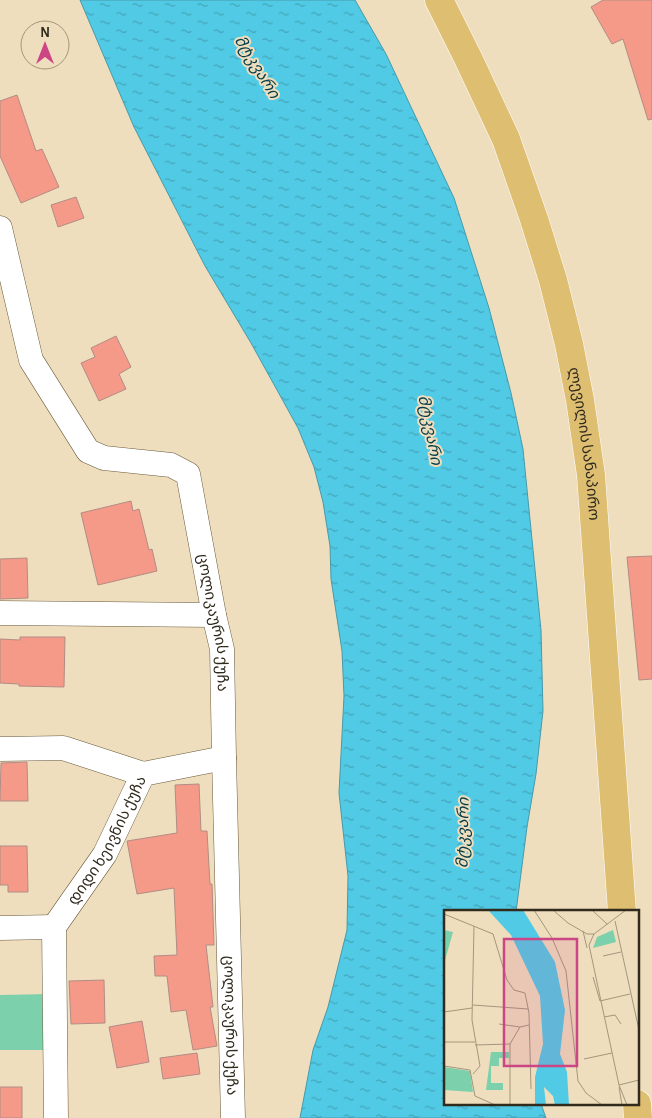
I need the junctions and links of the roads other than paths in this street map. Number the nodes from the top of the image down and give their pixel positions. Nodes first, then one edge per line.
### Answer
1 (439, 0) edge
2 (0, 228) edge
3 (0, 613) edge
4 (214, 615) junction
5 (0, 749) edge
6 (224, 758) junction
7 (143, 774) junction
8 (622, 910) edge
9 (54, 927) junction
10 (0, 928) edge
11 (56, 1118) edge
12 (233, 1118) edge

1 - 8 main road, ლევილის სანაპირო
2 - 4 street, ცოლიკაურის ქუჩა
3 - 4 street
4 - 6 street, ცოლიკაურის ქუჩა
5 - 7 street
6 - 7 street, დიდი ხეივნის ქუჩა
6 - 12 street, ცოლიკაურის ქუჩა
7 - 9 street, დიდი ხეივნის ქუჩა
9 - 10 street
9 - 11 street

